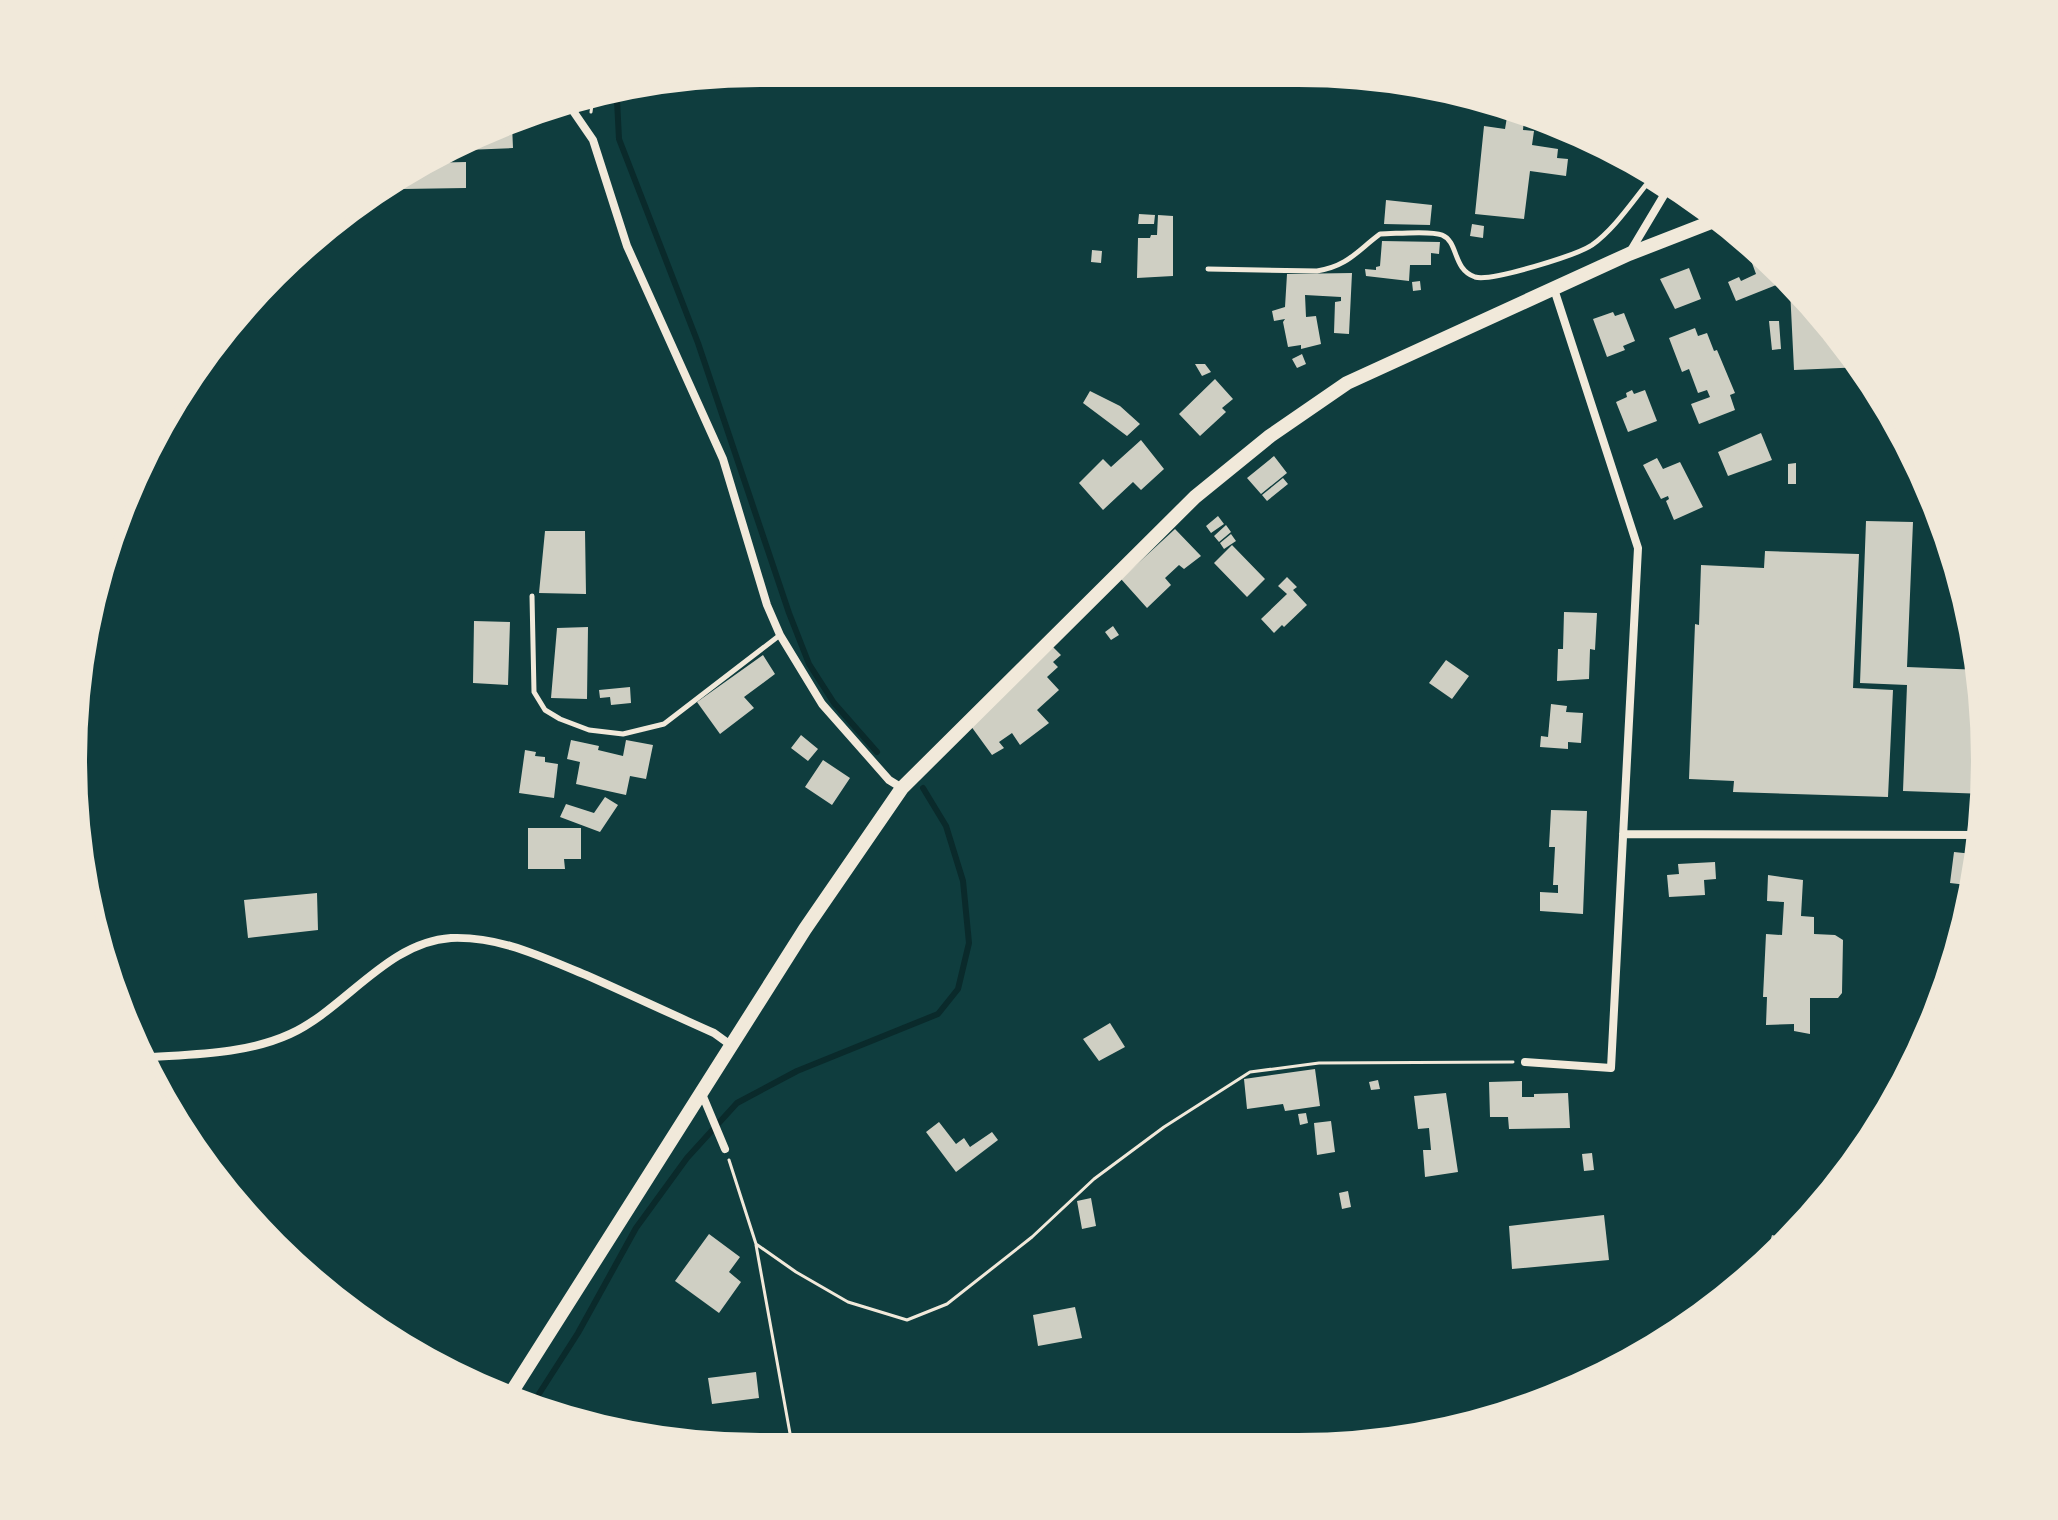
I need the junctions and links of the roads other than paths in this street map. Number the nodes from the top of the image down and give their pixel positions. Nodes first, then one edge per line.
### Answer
1 (572, 109) edge
2 (1666, 191) edge
3 (1663, 196) junction
4 (1711, 222) edge
5 (1629, 254) junction
6 (1208, 269) dead end
7 (1554, 289) junction
8 (532, 596) dead end
9 (780, 635) junction
10 (902, 788) junction
11 (1623, 834) junction
12 (1971, 835) edge
13 (732, 1046) junction
14 (151, 1057) edge
15 (1525, 1062) road end
16 (702, 1094) junction
17 (725, 1149) road end
18 (513, 1391) edge

1 - 9 street
2 - 3 street
3 - 5 street
3 - 6 lane
4 - 5 main road
5 - 7 main road
7 - 10 main road
7 - 11 street
8 - 9 lane
9 - 10 street
10 - 13 main road
11 - 12 street
11 - 15 street
13 - 14 street
13 - 16 main road
16 - 17 street
16 - 18 main road

